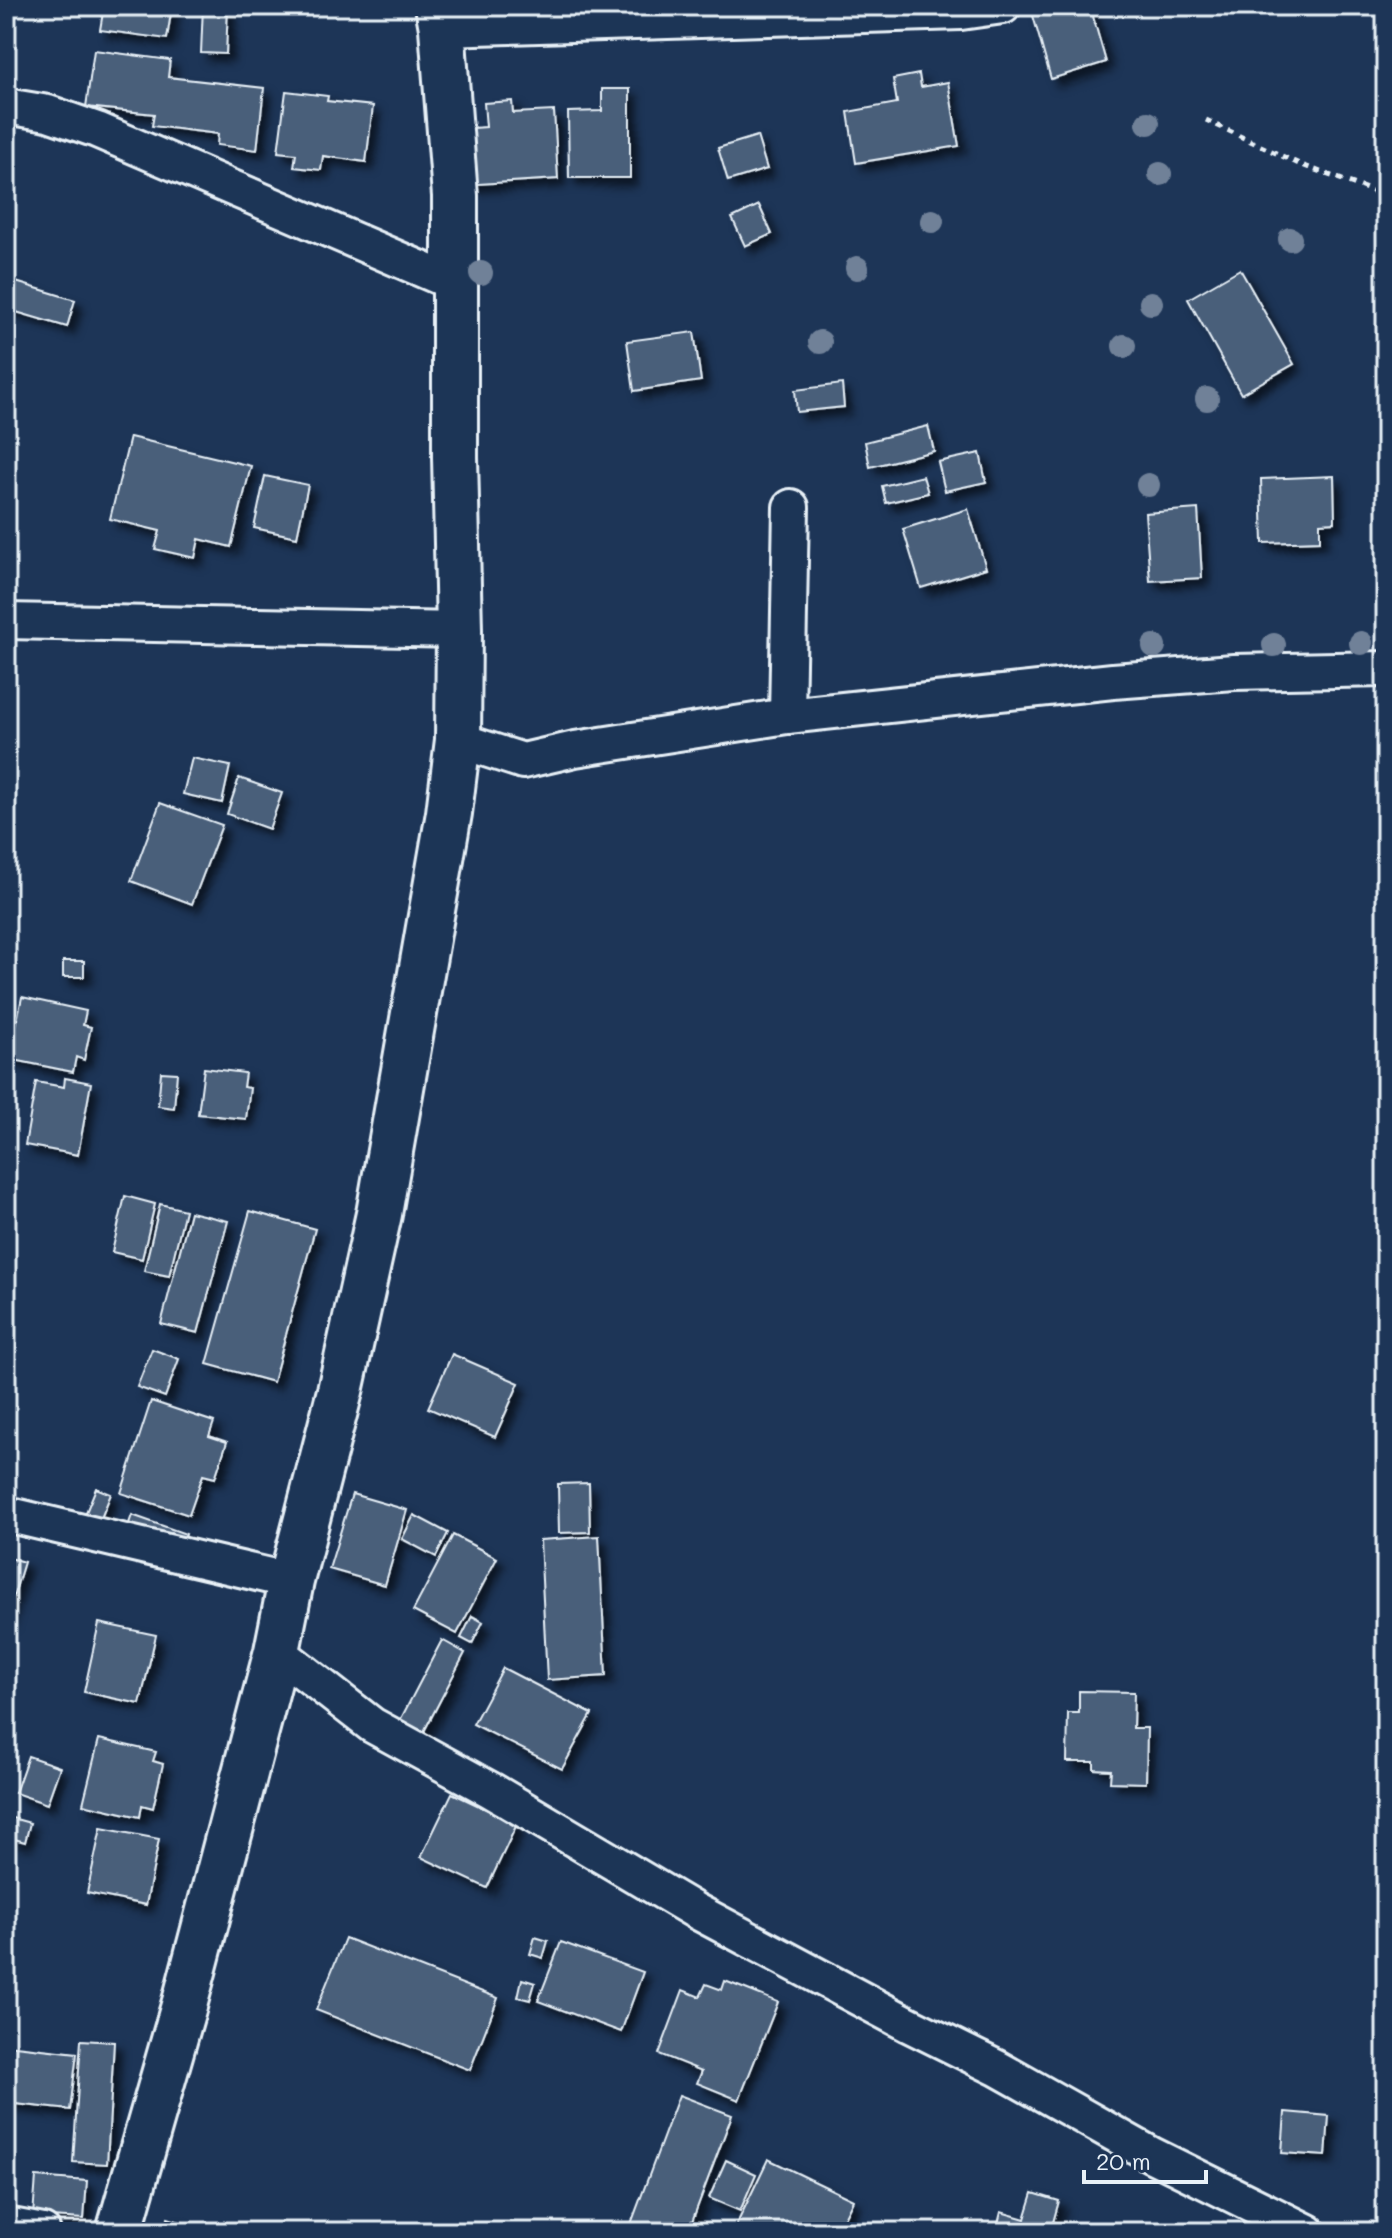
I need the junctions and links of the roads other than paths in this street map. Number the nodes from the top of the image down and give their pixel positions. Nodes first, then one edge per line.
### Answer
1 (1003, 6) edge
2 (440, 17) edge
3 (6, 106) edge
4 (454, 283) junction
5 (791, 507) dead end
6 (6, 621) edge
7 (459, 630) junction
8 (1386, 669) edge
9 (787, 716) junction
10 (458, 740) junction
11 (6, 1514) edge
12 (291, 1581) junction
13 (277, 1651) junction
14 (6, 2225) edge
15 (43, 2232) edge
16 (119, 2232) edge
17 (1308, 2232) edge

1 - 2 street
2 - 4 street
3 - 4 street
4 - 7 street
5 - 9 street
6 - 7 street
7 - 10 street
8 - 9 street
9 - 10 street
10 - 12 street
11 - 12 street
12 - 13 street
13 - 16 street
13 - 17 street
14 - 15 street

